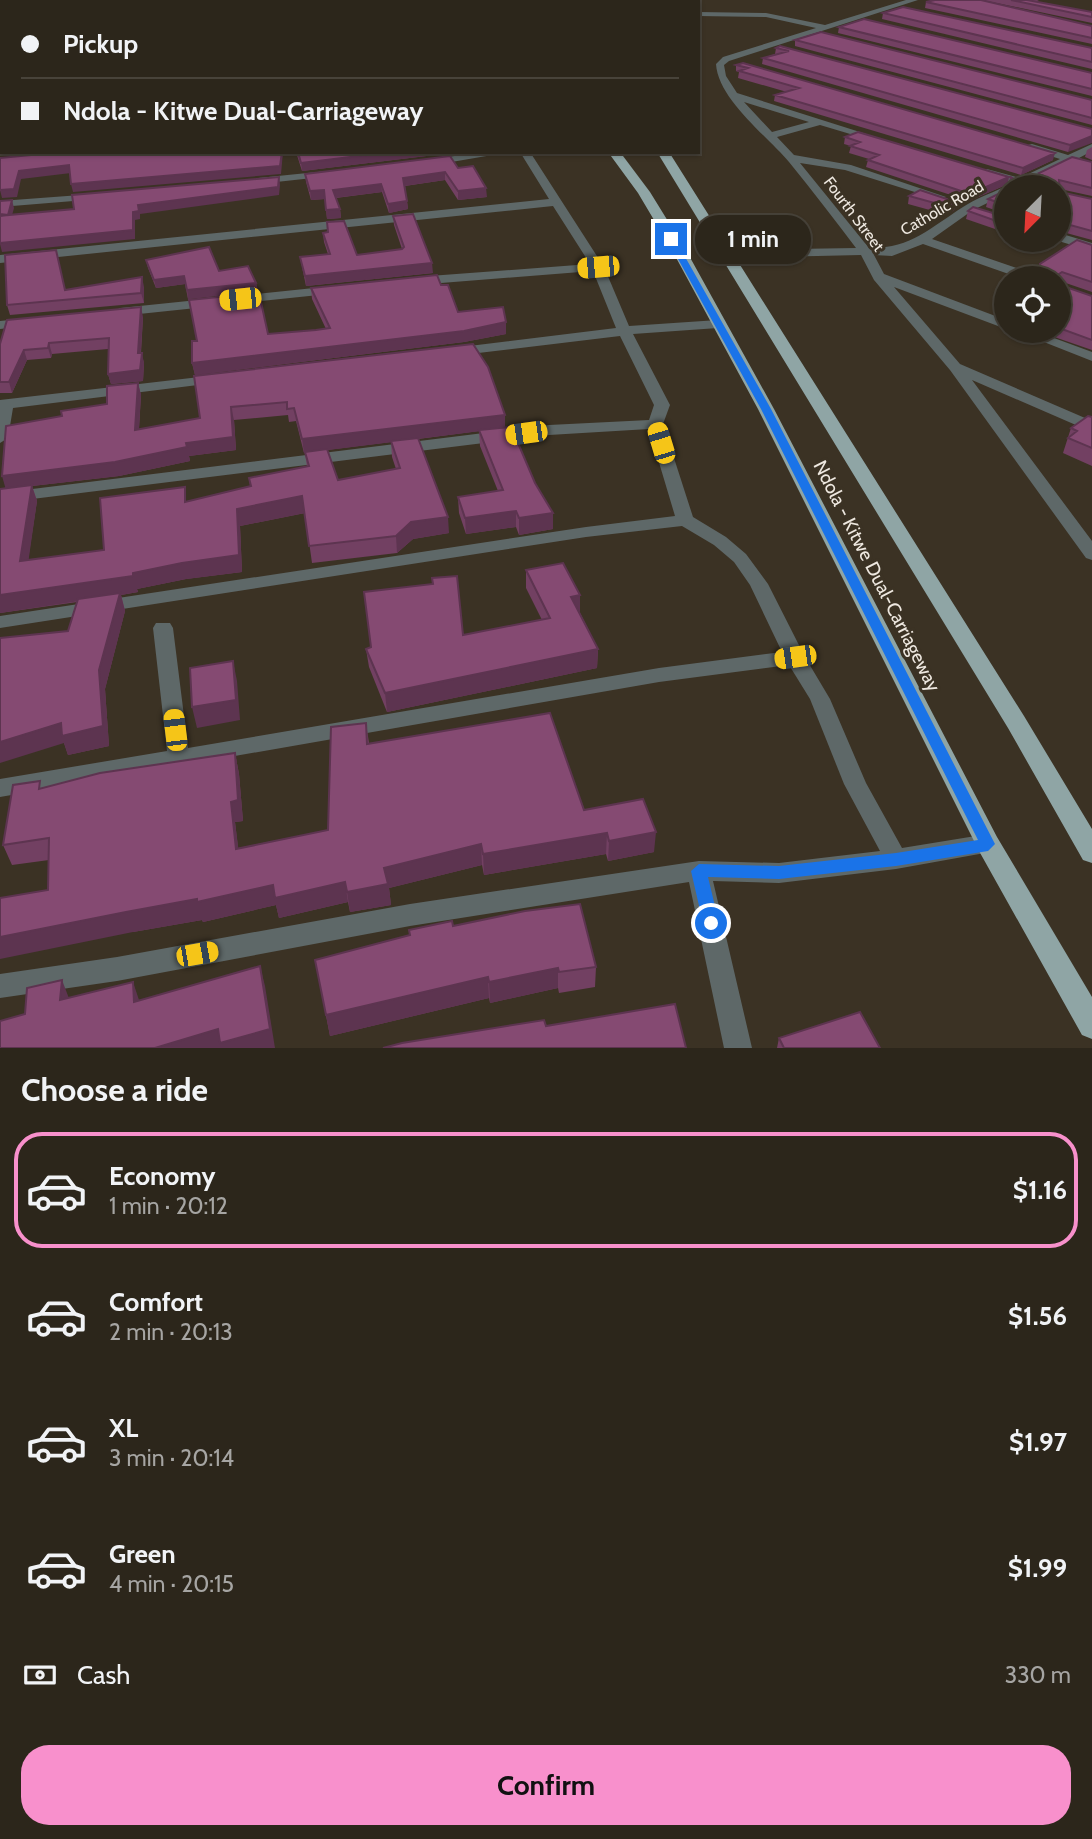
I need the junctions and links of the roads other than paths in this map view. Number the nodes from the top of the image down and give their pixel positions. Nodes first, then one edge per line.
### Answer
1 (914, 0) edge
2 (770, 5) dead end
3 (894, 6) junction
4 (920, 12) edge
5 (700, 14) edge
6 (786, 18) junction
7 (856, 18) junction
8 (870, 22) edge
9 (823, 32) junction
10 (771, 45) junction
11 (797, 52) edge
12 (726, 59) junction
13 (739, 63) edge
14 (733, 95) junction
15 (819, 122) junction
16 (771, 135) junction
17 (889, 142) edge
18 (1016, 143) edge
19 (1092, 147) edge
20 (490, 154) edge
21 (526, 154) edge
22 (616, 154) edge
23 (664, 154) edge
24 (792, 158) junction
25 (1069, 158) junction
26 (417, 164) edge
27 (1092, 165) edge
28 (982, 170) edge
29 (335, 173) edge
30 (1035, 175) edge
31 (994, 176) edge
32 (239, 183) edge
33 (102, 196) edge
34 (994, 198) edge
35 (557, 202) junction
36 (0, 204) edge
37 (975, 210) junction
38 (923, 240) junction
39 (1071, 241) edge
40 (1092, 247) edge
41 (866, 252) junction
42 (725, 254) junction
43 (0, 259) edge
44 (998, 266) edge
45 (598, 267) junction
46 (879, 277) junction
47 (402, 283) edge
48 (348, 288) edge
49 (110, 313) edge
50 (994, 320) edge
51 (41, 321) edge
52 (718, 324) junction
53 (0, 325) edge
54 (624, 331) junction
55 (1055, 343) edge
56 (431, 354) edge
57 (1092, 357) edge
58 (955, 367) junction
59 (226, 377) edge
60 (3, 404) edge
61 (655, 424) junction
62 (1092, 428) edge
63 (0, 438) edge
64 (0, 498) edge
65 (685, 520) junction
66 (1090, 551) edge
67 (0, 622) edge
68 (163, 628) dead end
69 (795, 657) junction
70 (178, 756) junction
71 (0, 788) edge
72 (988, 844) junction
73 (1092, 852) edge
74 (896, 859) junction
75 (699, 871) junction
76 (0, 986) edge
77 (1092, 1025) edge
78 (738, 1048) edge

1 - 3 street
2 - 6 street
3 - 4 street
3 - 7 street
5 - 6 street
6 - 9 street
7 - 8 street
7 - 9 street
9 - 10 street
10 - 11 street
10 - 12 street
12 - 13 street
12 - 14 street, Fourth Street
14 - 15 street
14 - 16 street, Fourth Street
15 - 16 street
15 - 17 street
16 - 24 street, Fourth Street
18 - 25 street
19 - 25 street, Catholic Road
20 - 26 street
21 - 35 street
22 - 52 highway, Ndola - Kitwe Dual-Carriageway
23 - 42 highway, Ndola - Kitwe Dual-Carriageway
24 - 37 street
24 - 41 street, Fourth Street
25 - 27 street
25 - 30 street, Catholic Road
28 - 31 street
29 - 32 street
33 - 36 street
34 - 37 street, Catholic Road
35 - 43 street
35 - 45 street
37 - 38 street, Catholic Road
38 - 41 street, Catholic Road
38 - 44 street
39 - 40 street
41 - 42 street, Catholic Road
41 - 46 street, Fourth Street
42 - 73 highway, Ndola - Kitwe Dual-Carriageway
45 - 47 street
45 - 54 street
46 - 50 street
46 - 58 street, Fourth Street
48 - 49 street
51 - 53 street
52 - 54 street
52 - 72 highway, Ndola - Kitwe Dual-Carriageway
54 - 56 street
54 - 61 street
55 - 57 street
58 - 62 street
58 - 66 street, Fourth Street
59 - 60 street
60 - 63 street
61 - 64 street
61 - 65 street
65 - 67 street
65 - 69 street
68 - 70 street
69 - 70 street
69 - 74 street
70 - 71 street
72 - 74 street
72 - 77 highway, Ndola - Kitwe Dual-Carriageway
74 - 75 street
75 - 76 street
75 - 78 street

